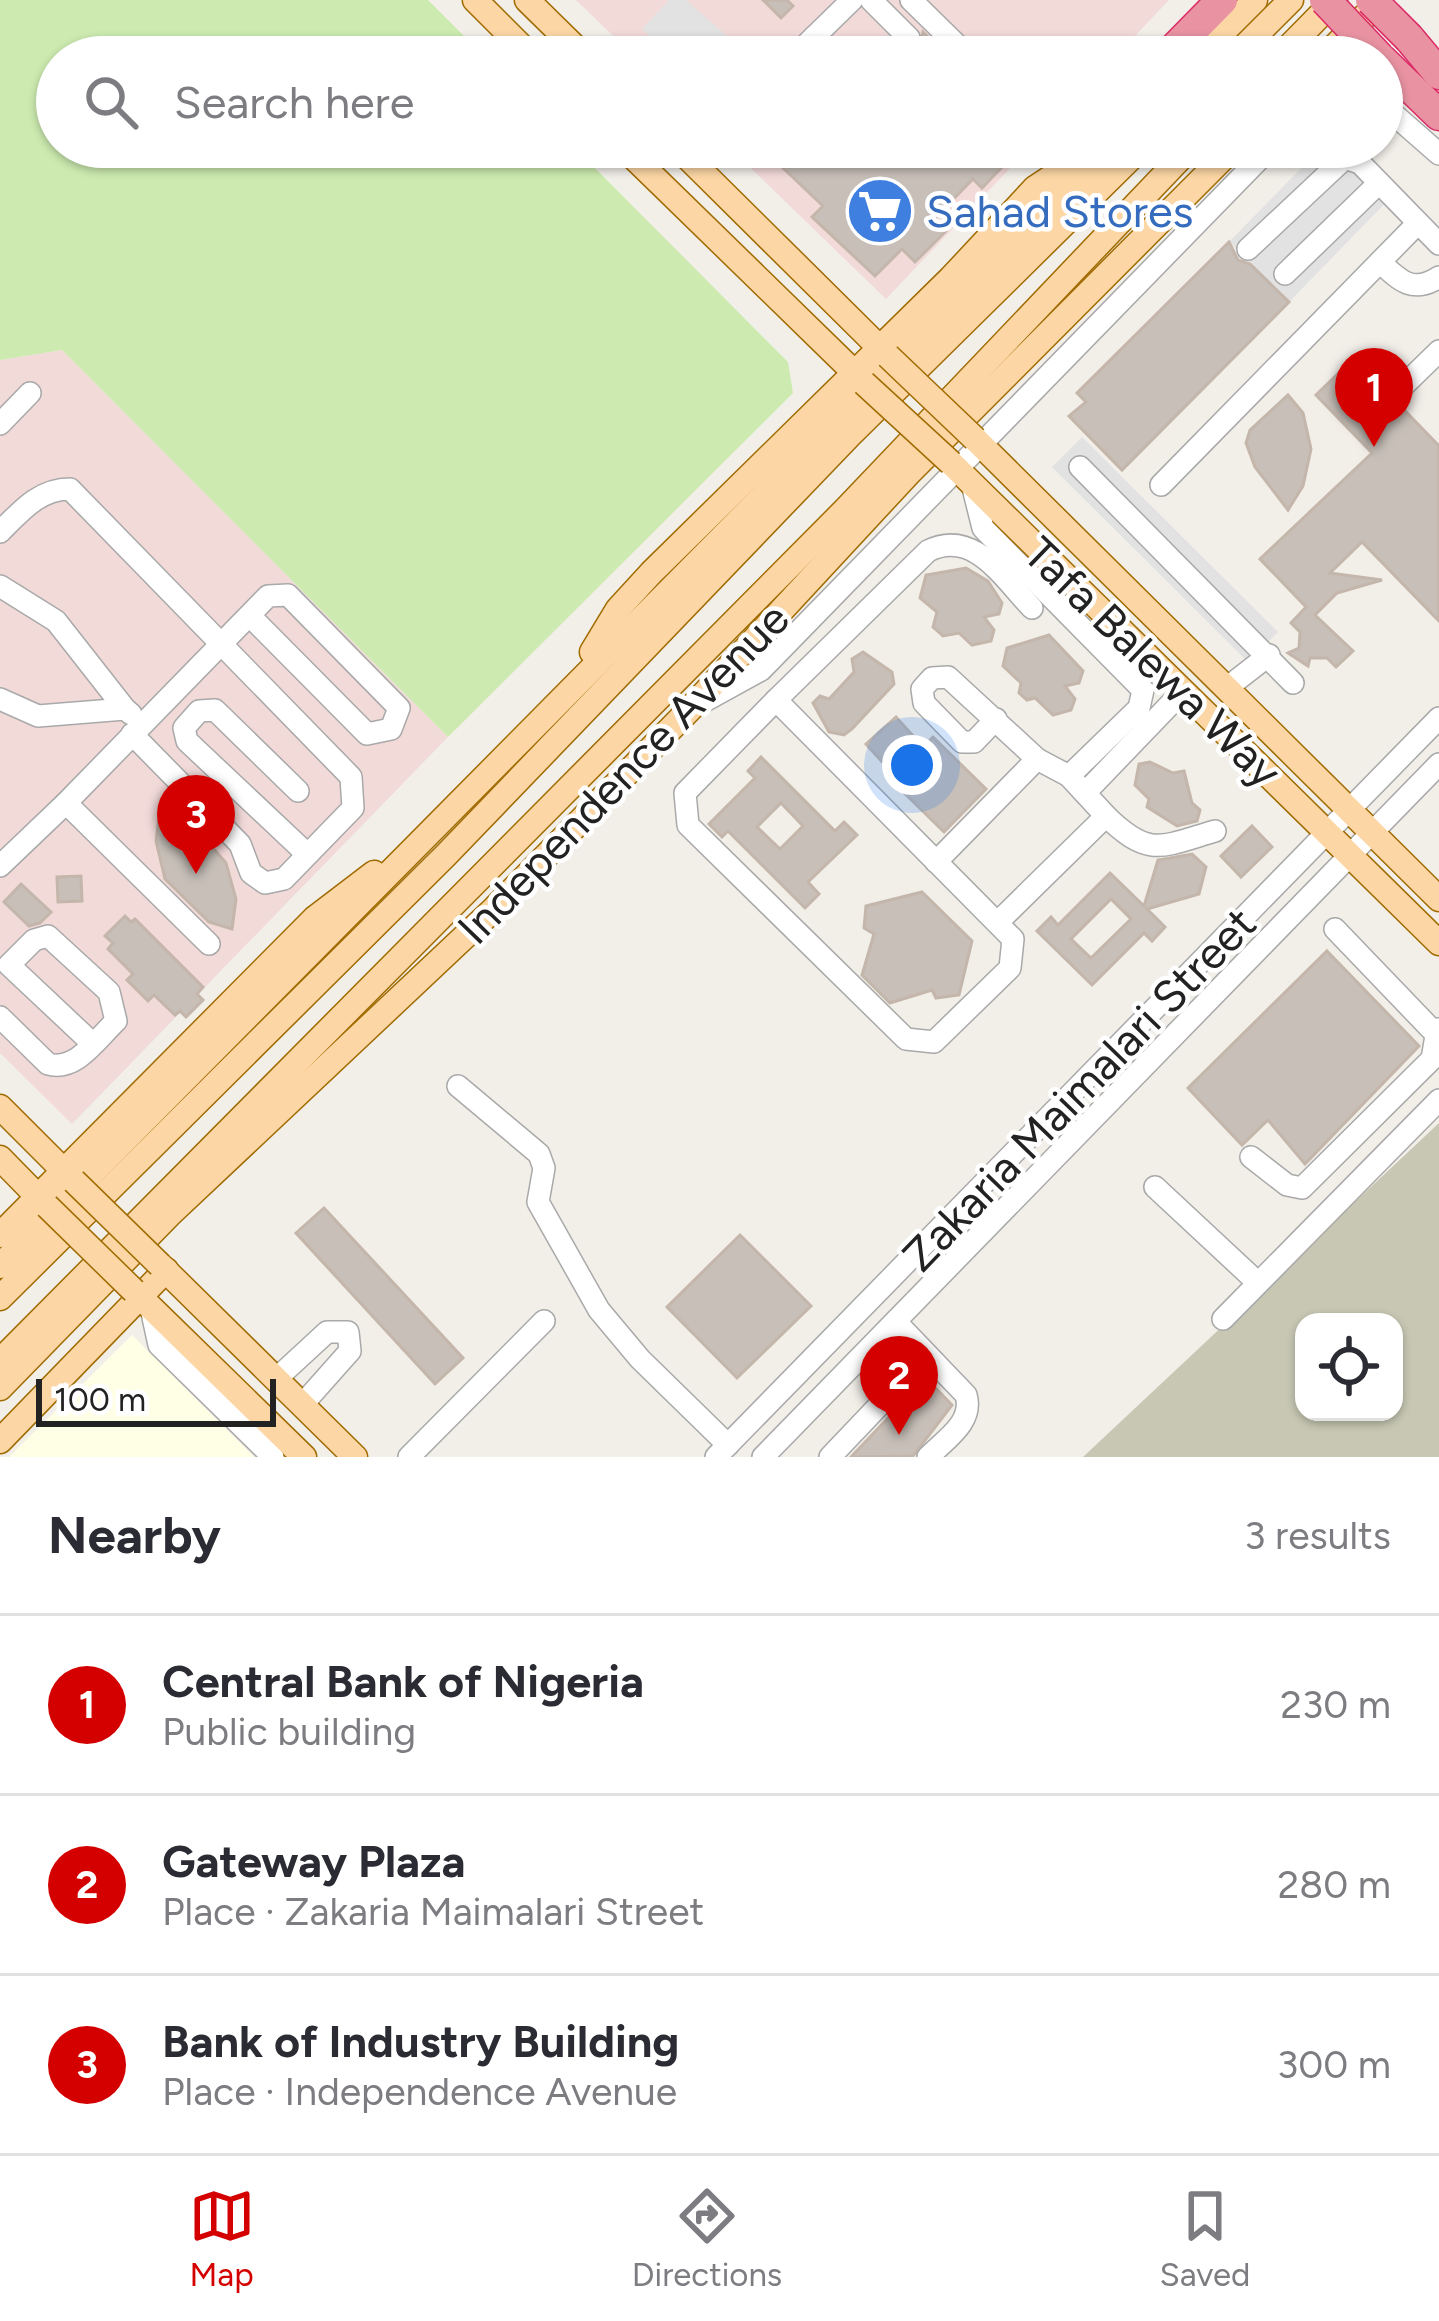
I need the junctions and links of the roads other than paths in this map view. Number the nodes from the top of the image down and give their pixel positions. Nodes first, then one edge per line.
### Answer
1 (475, 0) edge
2 (527, 0) edge
3 (852, 0) edge
4 (872, 0) edge
5 (911, 0) edge
6 (1222, 0) edge
7 (1255, 0) edge
8 (1291, 0) edge
9 (1325, 0) edge
10 (1335, 0) edge
11 (1371, 0) edge
12 (1381, 0) edge
13 (511, 36) edge
14 (564, 36) edge
15 (816, 36) edge
16 (907, 36) edge
17 (948, 36) edge
18 (1187, 36) edge
19 (1219, 36) edge
20 (1255, 36) edge
21 (1300, 36) edge
22 (1345, 36) edge
23 (1359, 36) edge
24 (1439, 74) edge
25 (1403, 88) edge
26 (1429, 124) edge
27 (1439, 154) edge
28 (1439, 166) edge
29 (645, 168) edge
30 (705, 168) edge
31 (1065, 168) edge
32 (1087, 168) edge
33 (1121, 168) edge
34 (1171, 168) edge
35 (1213, 168) edge
36 (1236, 168) edge
37 (1250, 168) edge
38 (1331, 168) edge
39 (1364, 168) edge
40 (1378, 183) junction
41 (1226, 192) junction
42 (1418, 223) junction
43 (1439, 244) edge
44 (1248, 249) dead end
45 (1380, 262) junction
46 (1157, 264) junction
47 (1285, 274) dead end
48 (1439, 277) edge
49 (1071, 311) junction
50 (883, 351) junction
51 (1439, 351) edge
52 (859, 377) junction
53 (1401, 388) dead end
54 (30, 393) dead end
55 (0, 424) edge
56 (979, 441) junction
57 (1080, 467) dead end
58 (960, 473) junction
59 (1161, 485) dead end
60 (0, 532) edge
61 (0, 586) edge
62 (1032, 608) dead end
63 (250, 616) junction
64 (625, 616) junction
65 (220, 647) junction
66 (1269, 655) junction
67 (1293, 682) dead end
68 (1228, 687) junction
69 (1183, 691) junction
70 (0, 699) edge
71 (776, 700) junction
72 (690, 710) junction
73 (1439, 718) edge
74 (996, 719) dead end
75 (134, 722) junction
76 (1036, 759) junction
77 (1439, 764) edge
78 (1077, 784) junction
79 (298, 791) dead end
80 (66, 802) junction
81 (1349, 810) junction
82 (1106, 816) junction
83 (1215, 831) dead end
84 (1371, 831) junction
85 (1326, 832) junction
86 (425, 837) junction
87 (308, 854) junction
88 (1348, 854) junction
89 (936, 862) junction
90 (0, 866) edge
91 (1439, 899) edge
92 (998, 922) junction
93 (1335, 929) dead end
94 (1439, 943) edge
95 (208, 944) dead end
96 (4, 969) edge
97 (0, 1017) edge
98 (1438, 1030) edge
99 (93, 1044) junction
100 (458, 1086) dead end
101 (1439, 1100) edge
102 (0, 1107) edge
103 (1251, 1157) dead end
104 (0, 1158) edge
105 (69, 1176) junction
106 (1155, 1187) dead end
107 (43, 1202) junction
108 (0, 1235) edge
109 (934, 1240) junction
110 (958, 1261) junction
111 (0, 1266) edge
112 (163, 1268) junction
113 (1257, 1282) junction
114 (0, 1298) edge
115 (142, 1298) junction
116 (1223, 1318) dead end
117 (544, 1321) dead end
118 (897, 1322) junction
119 (927, 1355) junction
120 (0, 1361) edge
121 (276, 1379) junction
122 (0, 1388) edge
123 (302, 1405) junction
124 (0, 1441) edge
125 (722, 1451) edge
126 (273, 1457) edge
127 (304, 1457) edge
128 (356, 1457) edge
129 (409, 1457) edge
130 (763, 1457) edge
131 (830, 1457) edge
132 (928, 1457) edge

1 - 13 main road
2 - 14 main road
3 - 15 street
4 - 16 street
5 - 17 street
6 - 18 highway
7 - 19 main road
8 - 20 main road
9 - 23 highway, bridge
10 - 21 main road
11 - 24 highway, bridge
12 - 22 main road
25 - 26 highway
26 - 27 street
26 - 28 street
29 - 52 main road, Tafa Balewa Way
30 - 50 main road
31 - 50 main road
32 - 64 main road
33 - 114 main road, Independence Avenue
34 - 120 main road, Independence Avenue
35 - 49 main road, Independence Avenue
36 - 41 street
37 - 41 street
38 - 44 street
39 - 40 street
40 - 42 street
40 - 47 street
41 - 46 street
42 - 43 street
42 - 45 street
45 - 48 street
45 - 59 street
46 - 49 street
46 - 56 street
49 - 72 main road, Independence Avenue
50 - 52 main road
50 - 56 main road, bridge
51 - 53 street
52 - 58 main road, Tafa Balewa Way, bridge
52 - 64 main road
54 - 55 street
56 - 58 street
56 - 68 main road
57 - 66 street
58 - 69 main road, Tafa Balewa Way
58 - 72 street
58 - 78 street
60 - 65 street
61 - 75 street
62 - 71 street
63 - 63 street
63 - 65 street
64 - 86 main road
65 - 75 street
65 - 87 street
66 - 67 street
66 - 68 street
68 - 81 main road
69 - 78 street
69 - 85 main road, Tafa Balewa Way
70 - 75 street
71 - 89 street
71 - 92 street
72 - 122 main road, Independence Avenue
73 - 81 street, Zakaria Maimalari Street
74 - 76 street
75 - 80 street
75 - 87 street
76 - 78 street
76 - 89 street
77 - 84 street, Zakaria Maimalari Street
78 - 82 street
79 - 87 street
80 - 90 street
80 - 95 street
81 - 84 main road
81 - 85 street, Zakaria Maimalari Street
82 - 83 street
82 - 92 street
84 - 88 street, Zakaria Maimalari Street
84 - 91 main road
85 - 88 main road, Tafa Balewa Way
85 - 109 street, Zakaria Maimalari Street
86 - 105 main road
86 - 111 main road
88 - 94 main road, Tafa Balewa Way
88 - 110 street, Zakaria Maimalari Street
89 - 92 street
93 - 98 street
96 - 99 street
96 - 99 street
97 - 99 street
98 - 103 street
100 - 125 street
101 - 113 street
102 - 105 main road
104 - 107 main road
105 - 107 main road
105 - 112 main road, bridge
106 - 113 street
107 - 108 main road
107 - 115 main road, bridge
109 - 110 street
109 - 125 street, Zakaria Maimalari Street
110 - 118 street, Zakaria Maimalari Street
112 - 115 main road
112 - 121 main road
113 - 116 street
115 - 124 main road
115 - 126 street
115 - 127 main road
117 - 129 street
118 - 119 street
118 - 130 street, Zakaria Maimalari Street
119 - 131 street
119 - 132 street
121 - 123 main road
121 - 123 street
123 - 128 main road

